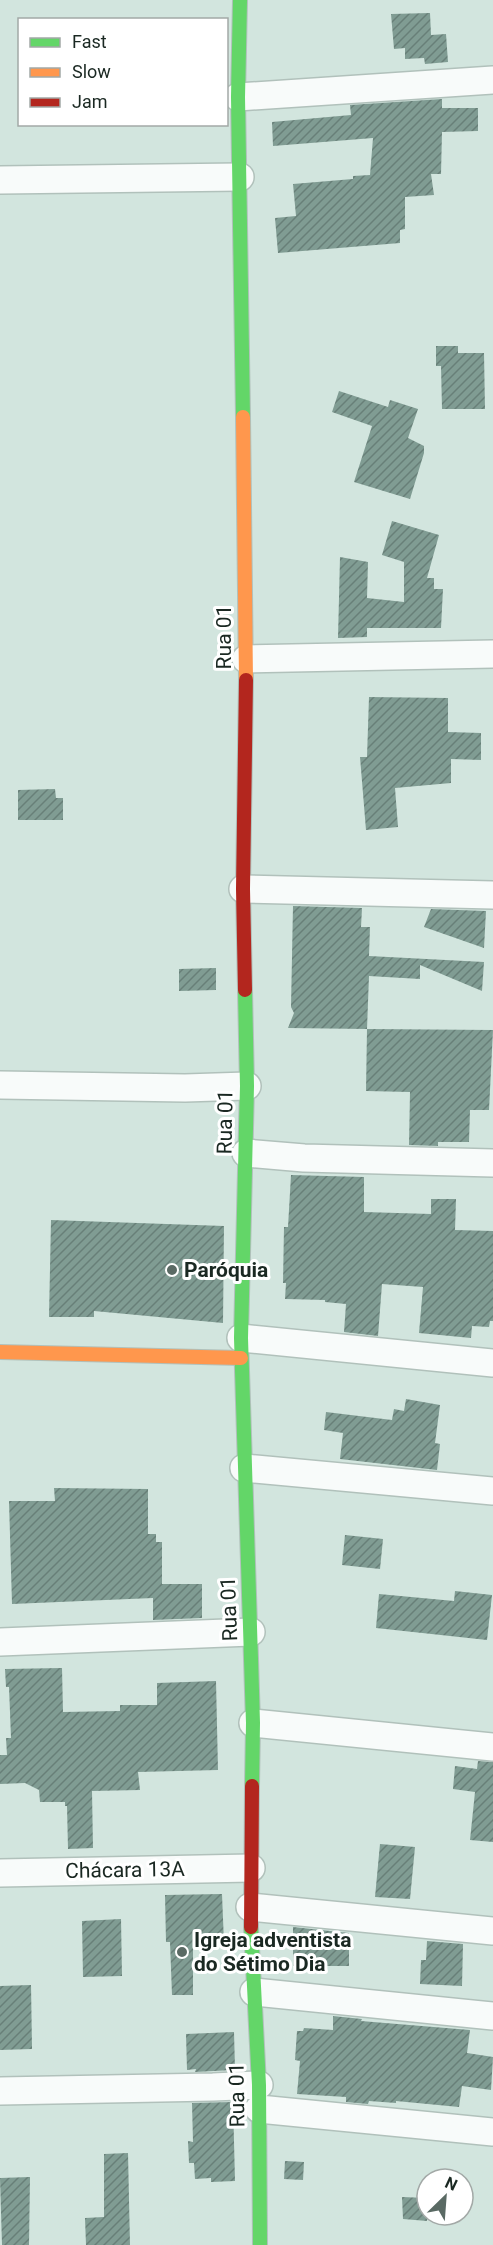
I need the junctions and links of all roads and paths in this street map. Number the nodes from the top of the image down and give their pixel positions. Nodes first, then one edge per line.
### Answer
1 (240, 0) edge
2 (493, 80) edge
3 (238, 96) junction
4 (240, 177) junction
5 (0, 180) edge
6 (493, 654) edge
7 (246, 659) junction
8 (243, 890) junction
9 (493, 895) edge
10 (0, 1085) edge
11 (247, 1086) junction
12 (246, 1153) junction
13 (493, 1163) edge
14 (241, 1348) junction
15 (0, 1352) edge
16 (493, 1363) edge
17 (244, 1468) junction
18 (493, 1491) edge
19 (251, 1632) junction
20 (0, 1642) edge
21 (253, 1723) junction
22 (493, 1748) edge
23 (251, 1868) junction
24 (0, 1873) edge
25 (250, 1907) junction
26 (493, 1931) edge
27 (254, 1992) junction
28 (493, 2016) edge
29 (0, 2091) edge
30 (259, 2097) junction
31 (493, 2132) edge
32 (260, 2245) edge

1 - 3 street, Rua 01
2 - 3 street
3 - 4 street, Rua 01
4 - 5 street
4 - 7 street, Rua 01
6 - 7 street
7 - 8 street, Rua 01
8 - 9 street
8 - 11 street, Rua 01
10 - 11 street
11 - 12 street, Rua 01
12 - 13 street
12 - 14 street, Rua 01
14 - 15 street
14 - 16 street
14 - 17 street, Rua 01
17 - 18 street
17 - 19 street, Rua 01
19 - 20 street
19 - 21 street, Rua 01
21 - 22 street
21 - 23 street, Rua 01
23 - 24 street, Chácara 13A
23 - 25 street, Rua 01
25 - 26 street
25 - 27 street, Rua 01
27 - 28 street
27 - 30 street, Rua 01
29 - 30 street
30 - 31 street
30 - 32 street, Rua 01

